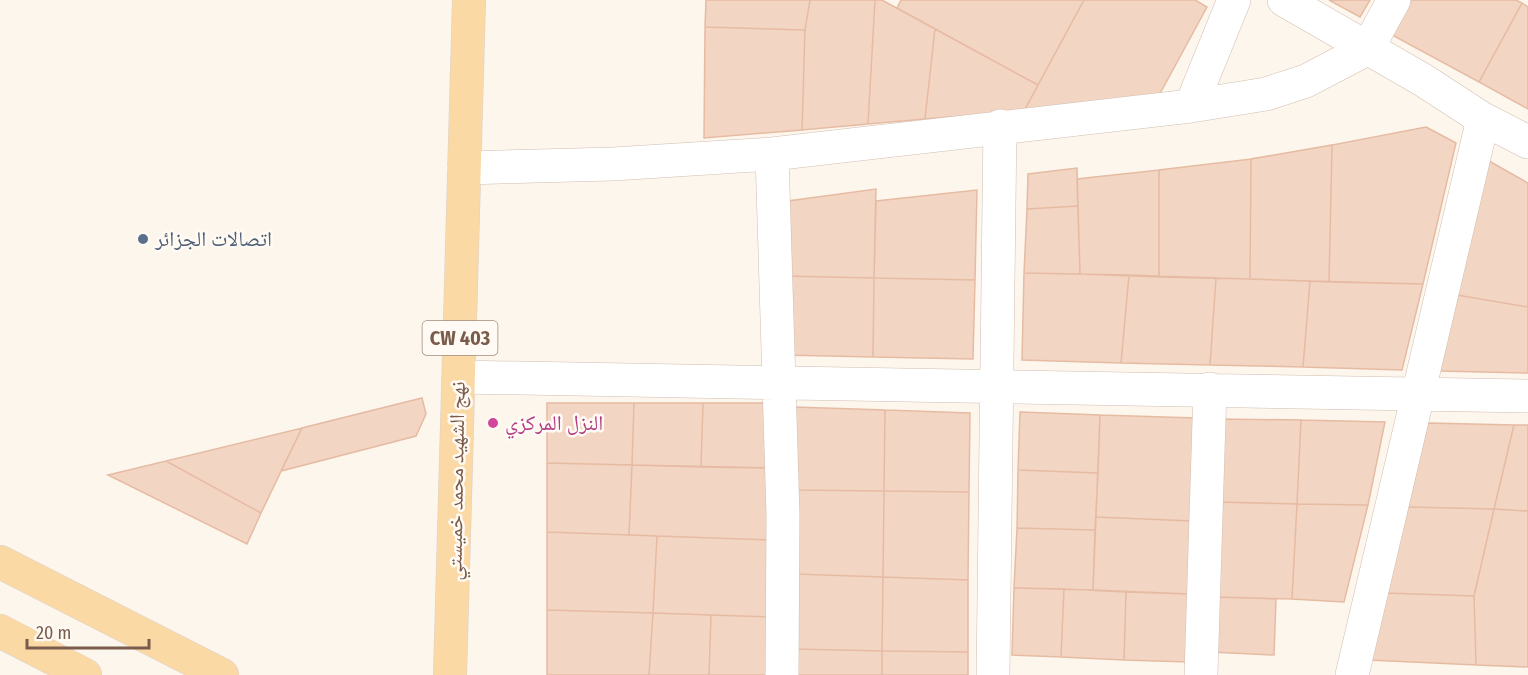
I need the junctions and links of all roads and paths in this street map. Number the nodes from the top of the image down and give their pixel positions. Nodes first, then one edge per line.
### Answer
1 (469, 0) edge
2 (1234, 0) edge
3 (1284, 0) edge
4 (1394, 0) edge
5 (1367, 49) junction
6 (1191, 106) junction
7 (1483, 119) junction
8 (1000, 126) junction
9 (1528, 142) edge
10 (772, 154) junction
11 (464, 168) junction
12 (459, 377) junction
13 (778, 381) junction
14 (995, 386) junction
15 (1210, 389) junction
16 (1416, 394) junction
17 (1528, 396) edge
18 (0, 562) edge
19 (0, 631) edge
20 (85, 675) edge
21 (222, 675) edge
22 (450, 675) edge
23 (782, 675) edge
24 (993, 675) edge
25 (1201, 675) edge
26 (1352, 675) edge

1 - 11 main road, نهج الشهيد محمد خميستي / CW 403
2 - 6 street
3 - 5 street
4 - 5 street
5 - 6 street
5 - 7 street
6 - 8 street
7 - 9 street
7 - 16 street
8 - 10 street
8 - 14 street
10 - 11 street
10 - 13 street
11 - 12 main road, نهج الشهيد محمد خميستي / CW 403
12 - 13 street
12 - 22 main road, نهج الشهيد محمد خميستي / CW 403
13 - 14 street
13 - 23 street
14 - 15 street
14 - 24 street
15 - 16 street
15 - 25 street
16 - 17 street
16 - 26 street
18 - 21 main road
19 - 20 main road

